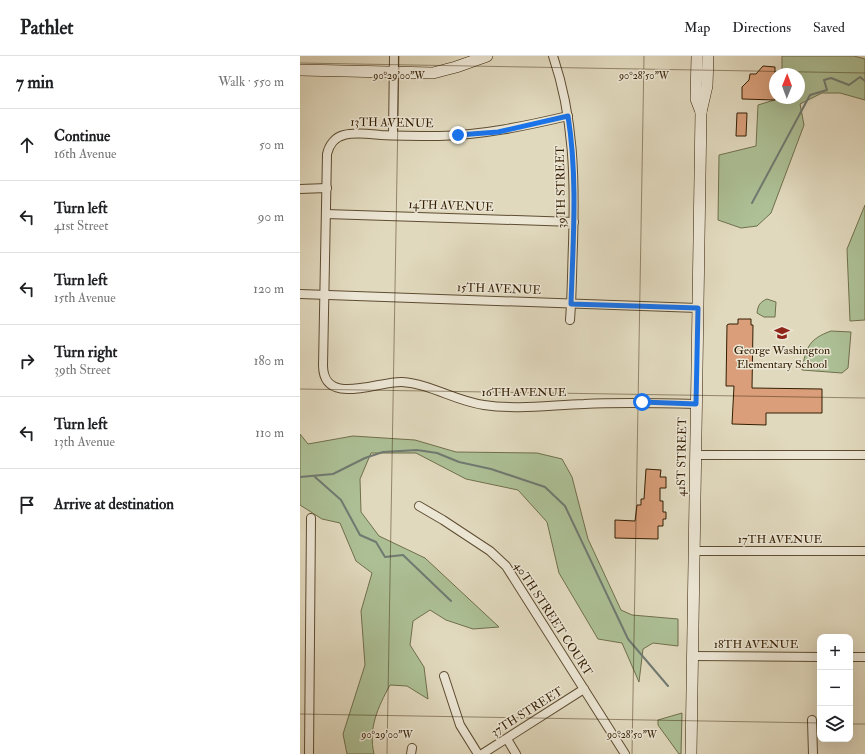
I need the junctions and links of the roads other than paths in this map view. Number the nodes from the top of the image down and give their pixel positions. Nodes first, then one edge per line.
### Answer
1 (394, 56) edge
2 (487, 56) edge
3 (553, 56) edge
4 (697, 56) edge
5 (708, 56) edge
6 (300, 70) edge
7 (394, 72) junction
8 (700, 112) junction
9 (568, 116) junction
10 (393, 136) junction
11 (300, 188) edge
12 (326, 188) junction
13 (326, 214) junction
14 (574, 222) junction
15 (300, 294) edge
16 (324, 294) junction
17 (571, 304) junction
18 (698, 308) junction
19 (570, 320) dead end
20 (696, 404) junction
21 (695, 455) junction
22 (865, 455) edge
23 (419, 506) dead end
24 (311, 518) dead end
25 (694, 550) junction
26 (865, 552) edge
27 (692, 656) junction
28 (817, 657) edge
29 (853, 657) edge
30 (865, 657) edge
31 (444, 676) dead end
32 (584, 689) junction
33 (812, 720) dead end
34 (507, 739) junction
35 (309, 754) edge
36 (478, 754) edge
37 (482, 754) edge
38 (516, 754) edge
39 (625, 754) edge
40 (691, 754) edge
41 (813, 754) edge

1 - 7 street
2 - 7 street
3 - 9 street, 39TH STREET
4 - 8 street, 41ST STREET
5 - 8 street, 41ST STREET
6 - 7 street
7 - 10 street
8 - 18 street, 41ST STREET
9 - 10 street, 13TH AVENUE
9 - 14 street, 39TH STREET
10 - 12 street, 13TH AVENUE
11 - 12 street
12 - 13 street
13 - 14 street, 14TH AVENUE
13 - 16 street
14 - 17 street, 39TH STREET
15 - 16 street, 15TH AVENUE
16 - 17 street, 15TH AVENUE
16 - 20 street, 16TH AVENUE
17 - 18 street, 15TH AVENUE
17 - 19 street, 39TH STREET
18 - 20 street, 41ST STREET
20 - 21 street, 41ST STREET
21 - 22 street
21 - 25 street, 41ST STREET
23 - 32 street, 40TH STREET COURT
24 - 35 street
25 - 26 street, 17TH AVENUE
25 - 27 street, 41ST STREET
27 - 28 street, 18TH AVENUE
27 - 40 street, 41ST STREET
29 - 30 street
31 - 36 street
32 - 34 street, 37TH STREET
32 - 39 street, 40TH STREET COURT
33 - 41 street
34 - 37 street, 37TH STREET
34 - 38 street

